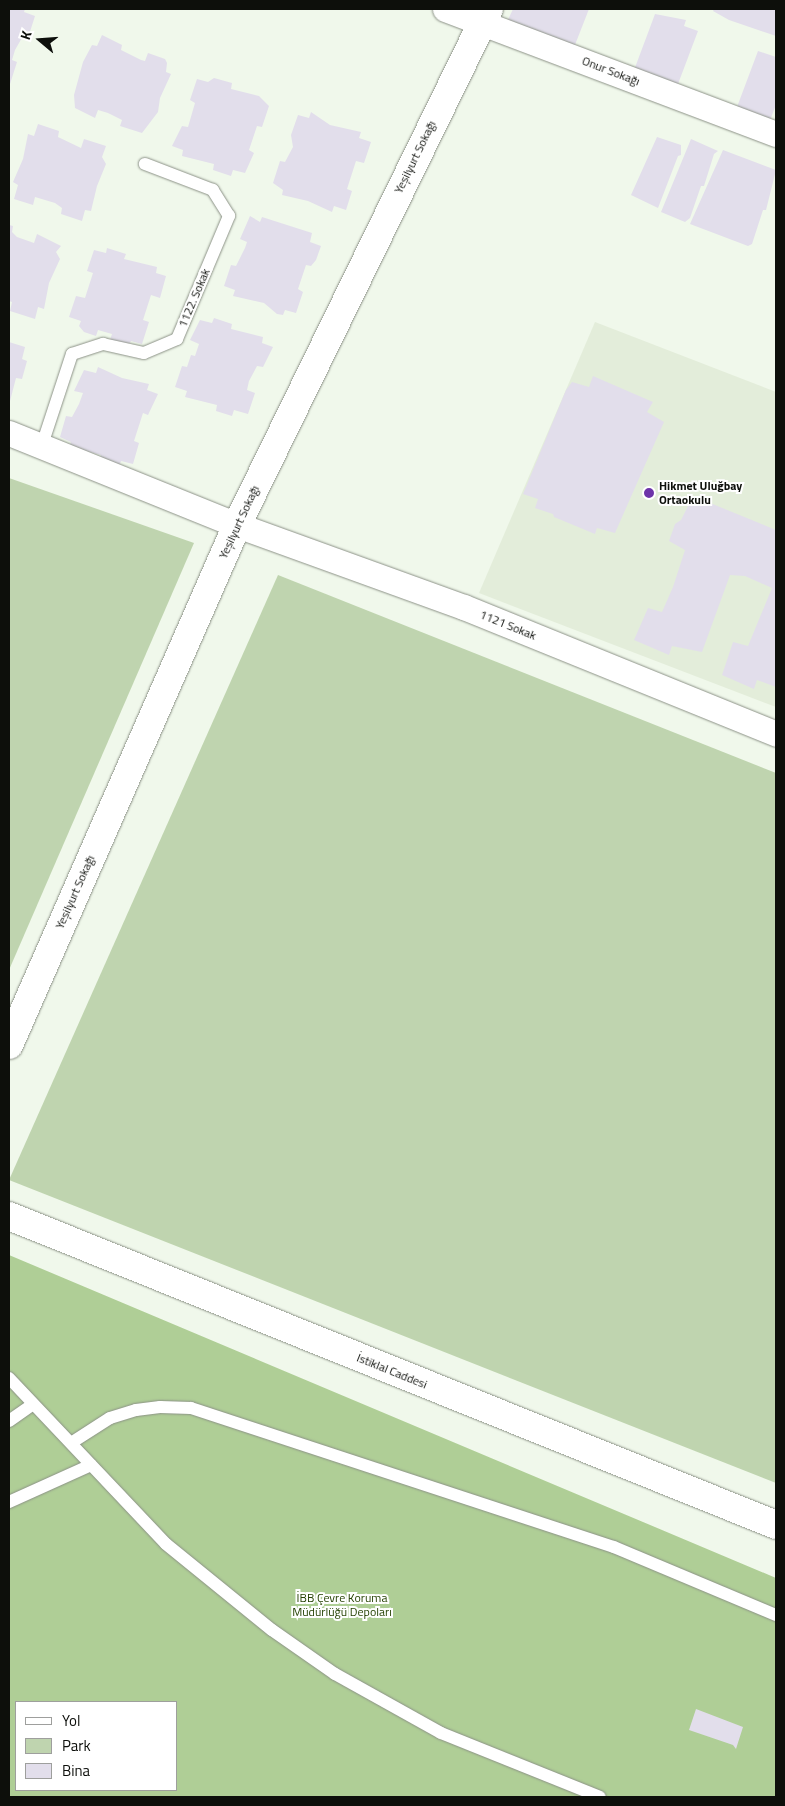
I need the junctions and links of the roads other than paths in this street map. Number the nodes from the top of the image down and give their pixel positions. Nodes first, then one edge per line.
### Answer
1 (445, 9) edge
2 (486, 16) edge
3 (776, 134) edge
4 (145, 164) dead end
5 (9, 433) edge
6 (42, 445) junction
7 (236, 525) junction
8 (776, 734) edge
9 (9, 1044) edge
10 (9, 1216) edge
11 (9, 1378) edge
12 (33, 1404) junction
13 (9, 1422) edge
14 (71, 1443) junction
15 (91, 1465) junction
16 (9, 1502) edge
17 (776, 1525) edge
18 (776, 1615) edge
19 (600, 1797) edge

1 - 2 street, Onur Sokağı
2 - 3 street, Onur Sokağı
2 - 7 main road, Yeşilyurt Sokağı
4 - 6 lane, 1122. Sokak
5 - 6 street, 1121 Sokak
6 - 7 street, 1121 Sokak
7 - 8 street, 1121 Sokak
7 - 9 main road, Yeşilyurt Sokağı
10 - 17 main road, İstiklal Caddesi
11 - 12 lane
12 - 13 lane
12 - 14 lane
14 - 15 lane
14 - 18 lane
15 - 16 lane
15 - 19 lane

